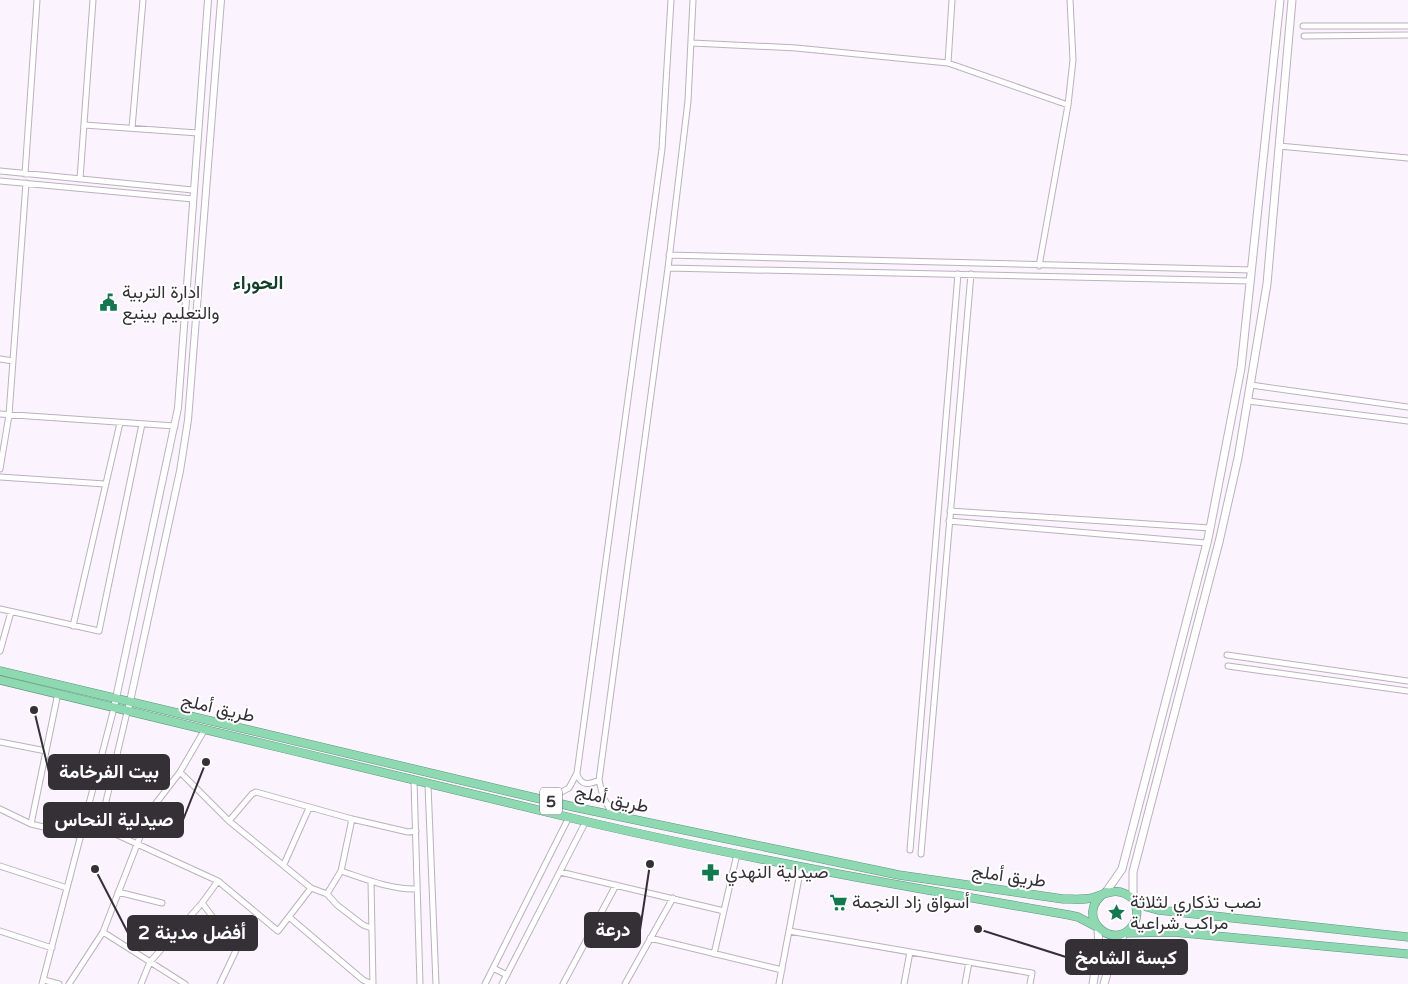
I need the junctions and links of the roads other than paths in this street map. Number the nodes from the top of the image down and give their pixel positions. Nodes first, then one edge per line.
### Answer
1 (37, 0) edge
2 (93, 0) edge
3 (143, 0) edge
4 (208, 0) edge
5 (221, 0) edge
6 (671, 0) edge
7 (694, 0) edge
8 (952, 0) edge
9 (1070, 0) edge
10 (1280, 0) edge
11 (1292, 0) edge
12 (1303, 26) dead end
13 (1408, 26) edge
14 (1408, 35) edge
15 (1304, 36) dead end
16 (692, 43) junction
17 (948, 64) junction
18 (1068, 105) junction
19 (84, 125) junction
20 (132, 128) junction
21 (198, 134) junction
22 (1279, 146) junction
23 (1408, 158) edge
24 (0, 171) edge
25 (25, 174) junction
26 (80, 179) junction
27 (0, 181) edge
28 (26, 183) junction
29 (193, 190) junction
30 (193, 199) junction
31 (670, 255) junction
32 (1039, 266) junction
33 (668, 268) junction
34 (1252, 270) junction
35 (958, 274) junction
36 (971, 274) junction
37 (1251, 281) junction
38 (0, 359) edge
39 (13, 361) junction
40 (1251, 385) junction
41 (1248, 402) junction
42 (1408, 408) edge
43 (0, 414) edge
44 (9, 414) junction
45 (1408, 421) edge
46 (120, 422) junction
47 (142, 424) junction
48 (175, 426) junction
49 (1, 454) edge
50 (0, 469) edge
51 (0, 477) edge
52 (105, 484) junction
53 (950, 511) junction
54 (949, 521) junction
55 (1210, 528) junction
56 (1206, 543) junction
57 (0, 609) edge
58 (11, 612) junction
59 (73, 626) junction
60 (0, 651) edge
61 (1227, 655) dead end
62 (1228, 666) dead end
63 (0, 671) edge
64 (0, 680) edge
65 (1408, 681) edge
66 (1408, 691) edge
67 (58, 693) junction
68 (116, 699) junction
69 (129, 702) junction
70 (114, 708) junction
71 (127, 712) junction
72 (205, 729) junction
73 (0, 742) edge
74 (46, 751) junction
75 (180, 772) junction
76 (577, 773) junction
77 (599, 780) junction
78 (414, 781) junction
79 (428, 785) junction
80 (546, 800) junction
81 (309, 808) junction
82 (0, 809) edge
83 (613, 815) junction
84 (570, 817) junction
85 (352, 819) junction
86 (229, 821) junction
87 (586, 821) junction
88 (31, 824) junction
89 (84, 824) junction
90 (100, 827) junction
91 (416, 831) junction
92 (81, 836) junction
93 (137, 845) junction
94 (910, 850) dead end
95 (737, 854) junction
96 (921, 854) dead end
97 (285, 862) dead end
98 (0, 866) edge
99 (801, 867) junction
100 (341, 871) junction
101 (560, 872) junction
102 (899, 875) junction
103 (371, 881) junction
104 (218, 882) junction
105 (616, 885) junction
106 (896, 886) junction
107 (67, 888) junction
108 (311, 888) junction
109 (417, 889) junction
110 (118, 892) junction
111 (1106, 892) junction
112 (327, 894) junction
113 (672, 898) junction
114 (1133, 899) junction
115 (162, 903) dead end
116 (202, 903) junction
117 (724, 910) junction
118 (256, 915) junction
119 (289, 917) junction
120 (371, 928) junction
121 (1098, 928) junction
122 (0, 931) edge
123 (789, 931) junction
124 (102, 932) junction
125 (1125, 933) junction
126 (1408, 937) edge
127 (650, 938) junction
128 (238, 944) junction
129 (52, 948) junction
130 (910, 952) junction
131 (714, 954) junction
132 (1408, 954) edge
133 (150, 962) junction
134 (969, 962) junction
135 (493, 968) junction
136 (782, 970) junction
137 (507, 975) junction
138 (43, 982) edge
139 (59, 984) edge
140 (69, 984) edge
141 (141, 984) edge
142 (185, 984) edge
143 (220, 984) edge
144 (372, 984) edge
145 (420, 984) edge
146 (436, 984) edge
147 (485, 984) edge
148 (502, 984) edge
149 (563, 984) edge
150 (624, 984) edge
151 (779, 984) edge
152 (904, 984) edge
153 (965, 984) edge
154 (1030, 984) edge
155 (1093, 984) edge
156 (1104, 984) edge

1 - 25 street
2 - 19 street
3 - 20 street
4 - 21 street
5 - 69 street
6 - 76 street
7 - 16 street
8 - 17 street
9 - 18 street
10 - 34 main road
11 - 22 main road
12 - 13 street
14 - 15 street
16 - 17 street
16 - 31 street
17 - 18 street
18 - 32 street
19 - 20 street
19 - 26 street
20 - 21 street
21 - 29 street
22 - 23 street
22 - 40 main road
24 - 25 street
25 - 26 street
26 - 29 street
27 - 28 street
28 - 30 street
28 - 39 street
29 - 30 street
30 - 48 street
31 - 32 street
31 - 33 street
32 - 34 street
33 - 35 street
33 - 77 street
34 - 37 main road
35 - 36 street
35 - 94 street
36 - 37 street
36 - 53 street
37 - 55 main road
38 - 39 street
39 - 44 street
40 - 41 main road
40 - 42 street
41 - 45 street
41 - 114 main road
43 - 44 street
44 - 46 street
44 - 49 street
46 - 47 street
46 - 52 street
47 - 48 street
47 - 59 street
48 - 68 street
49 - 50 street
51 - 52 street
52 - 59 street
53 - 54 street
53 - 55 street
54 - 56 street
54 - 96 street
55 - 56 main road
56 - 111 main road
57 - 58 street
58 - 59 street
58 - 60 street
61 - 65 street
62 - 66 street
63 - 68 highway, طريق أملج / 5
64 - 67 highway, طريق أملج / 5
67 - 70 highway, طريق أملج / 5
67 - 74 street
68 - 69 highway, طريق أملج / 5
68 - 70 street
69 - 71 street
69 - 80 highway, طريق أملج / 5
70 - 71 highway, طريق أملج / 5
70 - 89 street
71 - 72 highway, طريق أملج / 5
71 - 90 street
72 - 75 street
72 - 78 highway, طريق أملج / 5
73 - 74 street
74 - 88 street
75 - 86 street
75 - 93 street
76 - 77 street
76 - 80 street
77 - 83 street
78 - 79 highway, طريق أملج / 5
78 - 91 street
79 - 84 highway, طريق أملج / 5
79 - 146 street
80 - 83 highway, طريق أملج / 5
81 - 85 street
81 - 86 street
81 - 97 street
82 - 88 street
83 - 102 highway, طريق أملج / 5
84 - 87 highway, طريق أملج / 5
84 - 135 street
85 - 91 street
85 - 100 street
86 - 108 street
87 - 95 highway, طريق أملج / 5
87 - 101 street
88 - 92 street
89 - 90 street
89 - 92 street
90 - 93 street
91 - 109 street
92 - 107 street
93 - 104 street
93 - 110 street
95 - 99 highway, طريق أملج / 5
95 - 117 street
98 - 107 street
99 - 106 highway, طريق أملج / 5
99 - 123 street
100 - 103 street
100 - 112 street
101 - 105 street
101 - 137 street
102 - 106 highway
102 - 111 highway, طريق أملج / 5
103 - 109 street
103 - 120 street
104 - 116 street
104 - 118 street
105 - 113 street
105 - 149 street
106 - 121 highway, طريق أملج / 5
107 - 129 street
108 - 112 street
108 - 119 street
109 - 145 street
110 - 115 street
110 - 124 street
111 - 114 highway, طريق أملج / 5
111 - 121 highway
112 - 120 street
113 - 117 street
113 - 127 street
114 - 125 highway
114 - 126 highway, طريق أملج / 5
116 - 128 street
116 - 133 street
117 - 131 street
118 - 119 street
118 - 128 street
119 - 144 street
120 - 144 street
121 - 125 highway, طريق أملج / 5
121 - 155 main road
122 - 129 street
123 - 130 street
123 - 136 street
124 - 133 street
124 - 140 street
125 - 132 highway, طريق أملج / 5
125 - 156 main road
127 - 131 street
127 - 150 street
128 - 143 street
129 - 138 street
130 - 134 street
130 - 152 street
131 - 136 street
133 - 141 street
133 - 142 street
134 - 153 street
134 - 154 street
135 - 137 street
135 - 147 street
136 - 151 street
137 - 148 street
138 - 139 street

